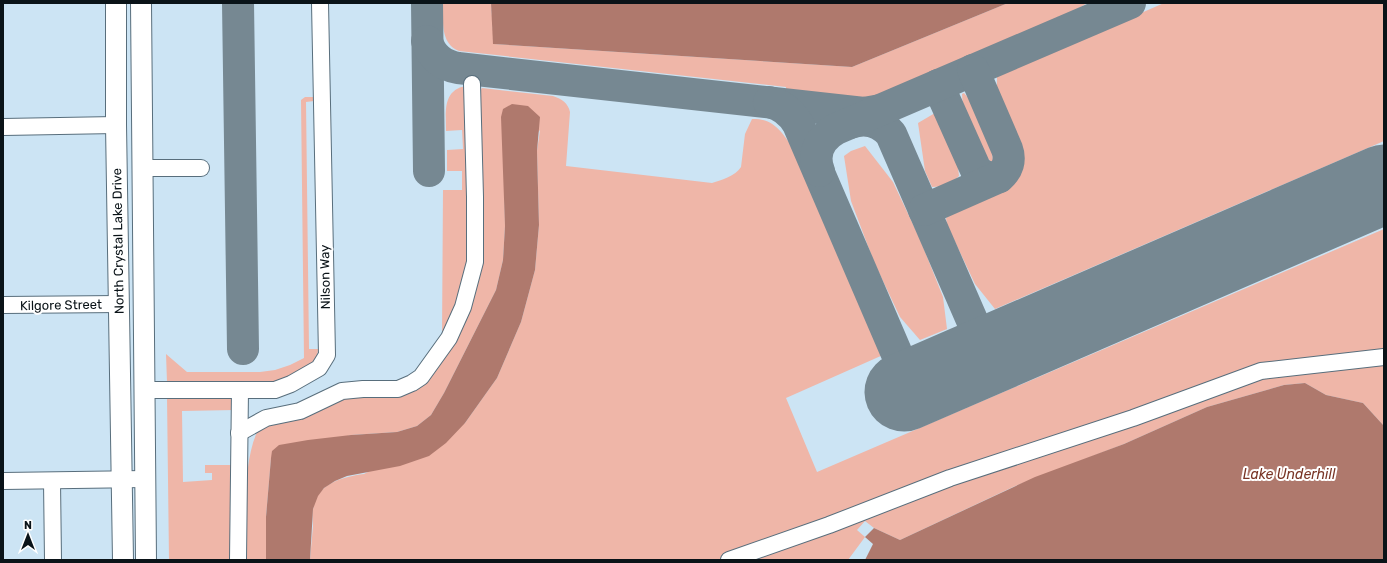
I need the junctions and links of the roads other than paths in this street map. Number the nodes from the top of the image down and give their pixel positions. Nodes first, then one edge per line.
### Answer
1 (116, 3) edge
2 (141, 3) edge
3 (320, 3) edge
4 (472, 84) dead end
5 (116, 125) junction
6 (3, 127) edge
7 (142, 168) junction
8 (201, 168) dead end
9 (120, 304) junction
10 (3, 305) edge
11 (1384, 357) edge
12 (144, 390) junction
13 (240, 390) junction
14 (239, 433) junction
15 (145, 479) junction
16 (122, 480) junction
17 (3, 481) edge
18 (52, 481) junction
19 (53, 560) edge
20 (123, 560) edge
21 (146, 560) edge
22 (238, 560) edge
23 (729, 560) edge

1 - 5 main road, North Crystal Lake Drive
2 - 7 main road, North Crystal Lake Drive
3 - 13 street, Nilson Way
4 - 14 street
5 - 6 street
5 - 9 main road, North Crystal Lake Drive
7 - 8 street
7 - 12 main road, North Crystal Lake Drive
9 - 10 street, Kilgore Street
9 - 16 main road, North Crystal Lake Drive
11 - 23 street
12 - 13 street, Nilson Way
12 - 15 main road, North Crystal Lake Drive
13 - 14 street
14 - 22 street
15 - 16 street
15 - 21 main road, North Crystal Lake Drive
16 - 18 street
16 - 20 main road, North Crystal Lake Drive
17 - 18 street
18 - 19 street

